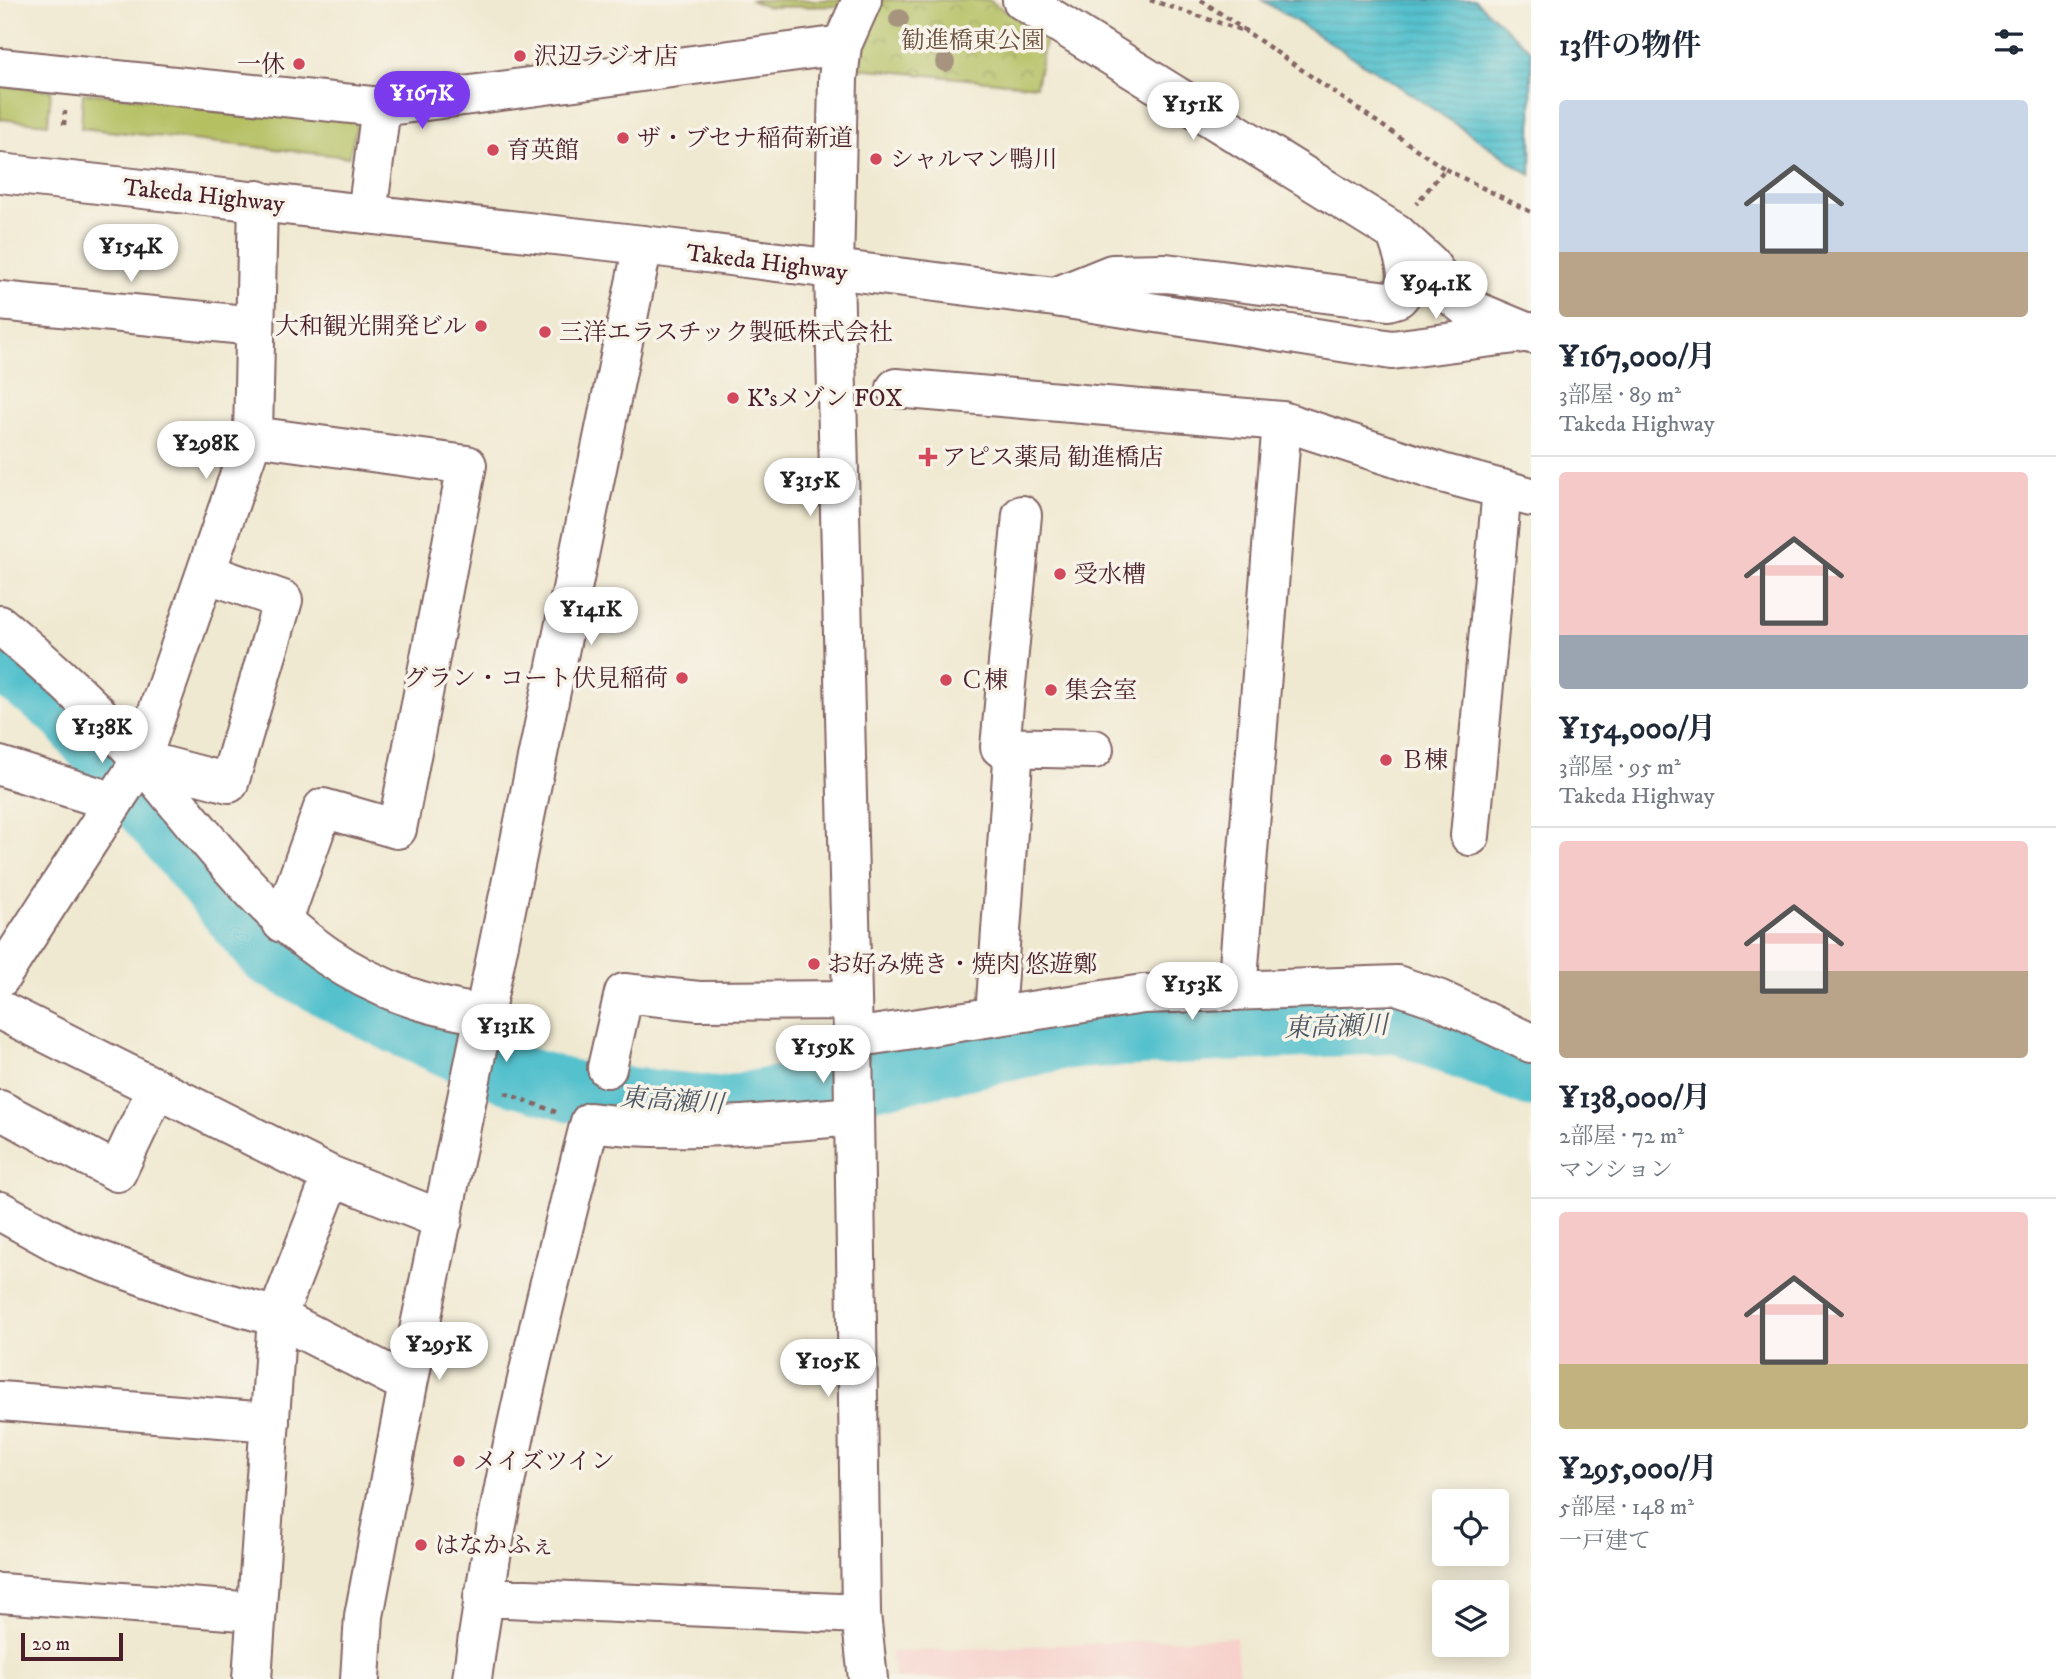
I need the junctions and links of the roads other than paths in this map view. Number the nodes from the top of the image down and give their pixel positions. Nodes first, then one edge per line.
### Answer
1 (862, 0) edge
2 (1022, 0) edge
3 (842, 45) junction
4 (0, 68) edge
5 (381, 107) junction
6 (0, 173) edge
7 (258, 200) junction
8 (368, 214) junction
9 (1395, 233) junction
10 (643, 246) junction
11 (834, 271) junction
12 (1055, 297) junction
13 (0, 300) edge
14 (255, 326) junction
15 (1530, 333) edge
16 (896, 388) dead end
17 (1282, 421) junction
18 (253, 436) junction
19 (1517, 493) edge
20 (1022, 516) dead end
21 (206, 573) junction
22 (0, 625) edge
23 (1014, 747) junction
24 (1094, 749) dead end
25 (141, 760) junction
26 (0, 766) edge
27 (114, 802) junction
28 (1470, 836) dead end
29 (282, 923) junction
30 (6, 957) edge
31 (1237, 990) junction
32 (850, 1000) junction
33 (0, 1010) edge
34 (995, 1016) junction
35 (484, 1026) junction
36 (1531, 1043) edge
37 (853, 1046) junction
38 (607, 1068) dead end
39 (156, 1088) junction
40 (0, 1110) edge
41 (854, 1116) junction
42 (332, 1176) junction
43 (0, 1212) edge
44 (443, 1220) junction
45 (277, 1317) junction
46 (408, 1384) junction
47 (0, 1401) edge
48 (270, 1422) junction
49 (0, 1593) edge
50 (483, 1597) junction
51 (256, 1612) junction
52 (862, 1614) junction
53 (252, 1679) edge
54 (360, 1679) edge
55 (472, 1679) edge
56 (868, 1679) edge

1 - 3 main road
2 - 9 main road
3 - 5 main road
3 - 11 main road
4 - 5 main road
5 - 8 main road
6 - 7 main road, Takeda Highway
7 - 8 main road, Takeda Highway
7 - 14 main road
8 - 10 main road, Takeda Highway
9 - 12 main road
9 - 15 main road
10 - 11 main road, Takeda Highway
10 - 35 main road
11 - 12 main road, Takeda Highway
11 - 32 main road
12 - 15 main road, Takeda Highway
13 - 14 main road
14 - 18 main road
16 - 17 main road
17 - 19 main road
17 - 31 main road
18 - 21 main road
18 - 29 main road
19 - 28 main road
20 - 23 main road
21 - 25 main road
21 - 25 main road
22 - 25 main road
23 - 24 main road
23 - 34 main road
25 - 27 main road
25 - 29 main road
26 - 27 main road
27 - 30 main road
29 - 35 main road
31 - 34 main road
31 - 36 main road
32 - 37 main road
32 - 38 main road
33 - 39 main road
34 - 37 main road
35 - 44 main road
37 - 41 main road
39 - 40 main road
39 - 42 main road
41 - 50 main road
41 - 52 main road
42 - 44 main road
42 - 45 main road
43 - 45 main road
44 - 46 main road
45 - 46 main road
45 - 48 main road
46 - 54 main road
47 - 48 main road
48 - 51 main road
49 - 51 main road
50 - 52 main road
50 - 55 main road
51 - 53 main road
52 - 56 main road

